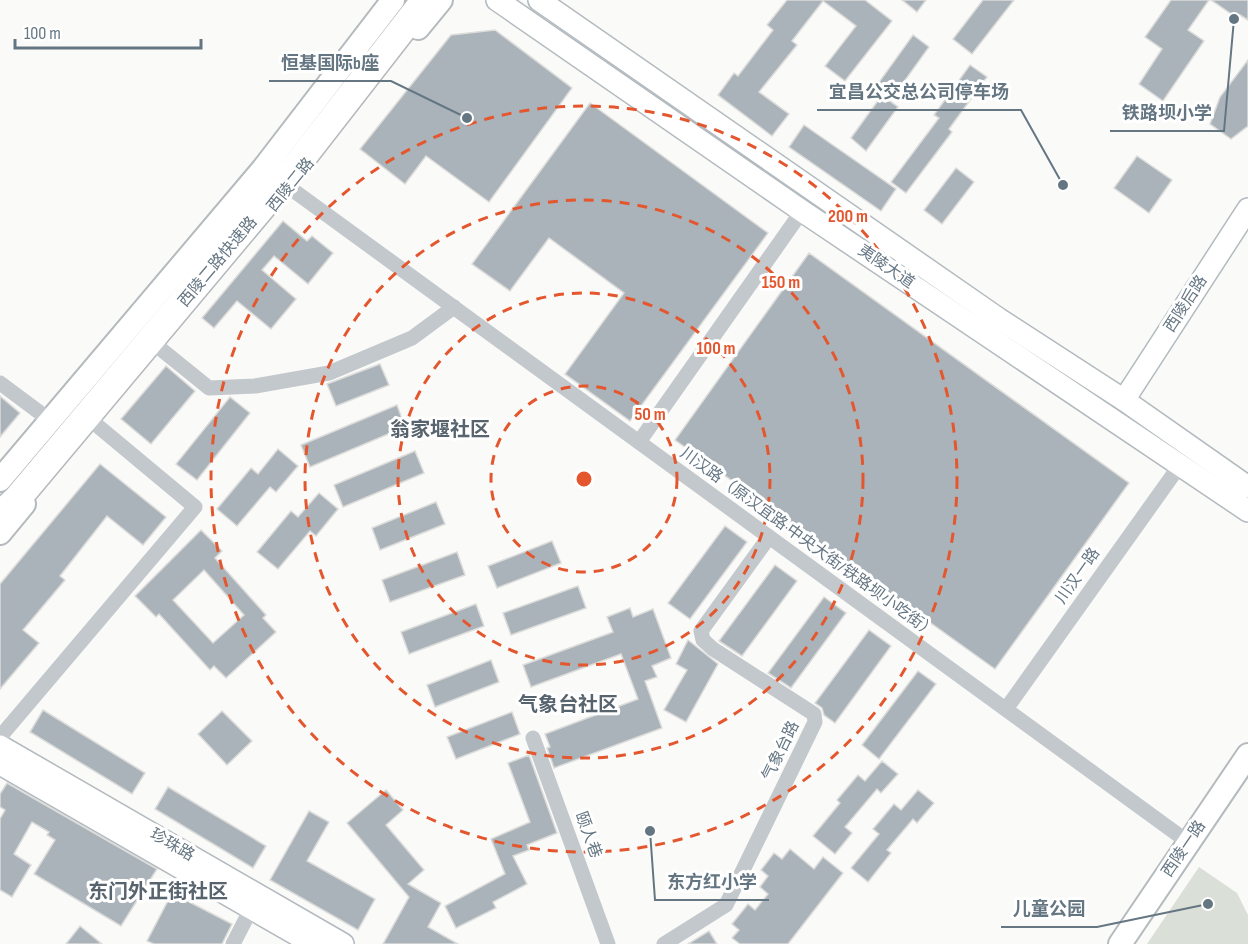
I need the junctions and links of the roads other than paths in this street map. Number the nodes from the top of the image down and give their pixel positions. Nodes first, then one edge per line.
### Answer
1 (393, 0) edge
2 (406, 0) edge
3 (425, 0) edge
4 (441, 0) edge
5 (497, 0) edge
6 (539, 0) edge
7 (290, 188) junction
8 (1248, 209) edge
9 (802, 211) junction
10 (454, 307) junction
11 (157, 346) junction
12 (0, 383) edge
13 (1124, 400) junction
14 (51, 421) junction
15 (93, 422) junction
16 (639, 442) junction
17 (1180, 465) junction
18 (0, 480) edge
19 (1248, 487) edge
20 (0, 496) edge
21 (1248, 511) edge
22 (0, 515) edge
23 (0, 533) edge
24 (769, 537) junction
25 (1006, 709) junction
26 (0, 737) edge
27 (533, 738) dead end
28 (0, 746) edge
29 (1248, 755) edge
30 (0, 764) edge
31 (1248, 773) edge
32 (1188, 842) junction
33 (250, 909) junction
34 (233, 944) edge
35 (313, 944) edge
36 (343, 944) edge
37 (608, 944) edge
38 (664, 944) edge
39 (1120, 944) edge
40 (1131, 944) edge

1 - 14 main road, 西陵二路
2 - 20 highway, 西陵二路快速路
3 - 22 highway, 西陵二路快速路
4 - 7 main road, 西陵二路
5 - 9 main road, 夷陵大道
6 - 13 main road, 夷陵大道
7 - 10 street, 川汉路（原汉宜路·中央大街/铁路坝小吃街）
7 - 11 main road, 西陵二路
8 - 13 main road, 西陵后路
9 - 16 street
9 - 17 main road, 夷陵大道
10 - 11 street
10 - 16 street, 川汉路（原汉宜路·中央大街/铁路坝小吃街）
11 - 15 main road, 西陵二路
12 - 14 street
13 - 19 main road, 夷陵大道
14 - 18 main road, 西陵二路
15 - 23 main road, 西陵二路
15 - 26 street
16 - 24 street, 川汉路（原汉宜路·中央大街/铁路坝小吃街）
17 - 21 main road, 夷陵大道
17 - 25 street, 川汉一路
24 - 25 street, 川汉路（原汉宜路·中央大街/铁路坝小吃街）
24 - 38 street, 气象台路
25 - 32 street, 川汉路（原汉宜路·中央大街/铁路坝小吃街）
27 - 37 street, 颐人巷
28 - 36 main road, 珍珠路
29 - 32 main road, 西陵一路
30 - 33 main road, 珍珠路
31 - 40 main road, 西陵一路
32 - 39 main road, 西陵一路
33 - 34 street
33 - 35 main road, 珍珠路

